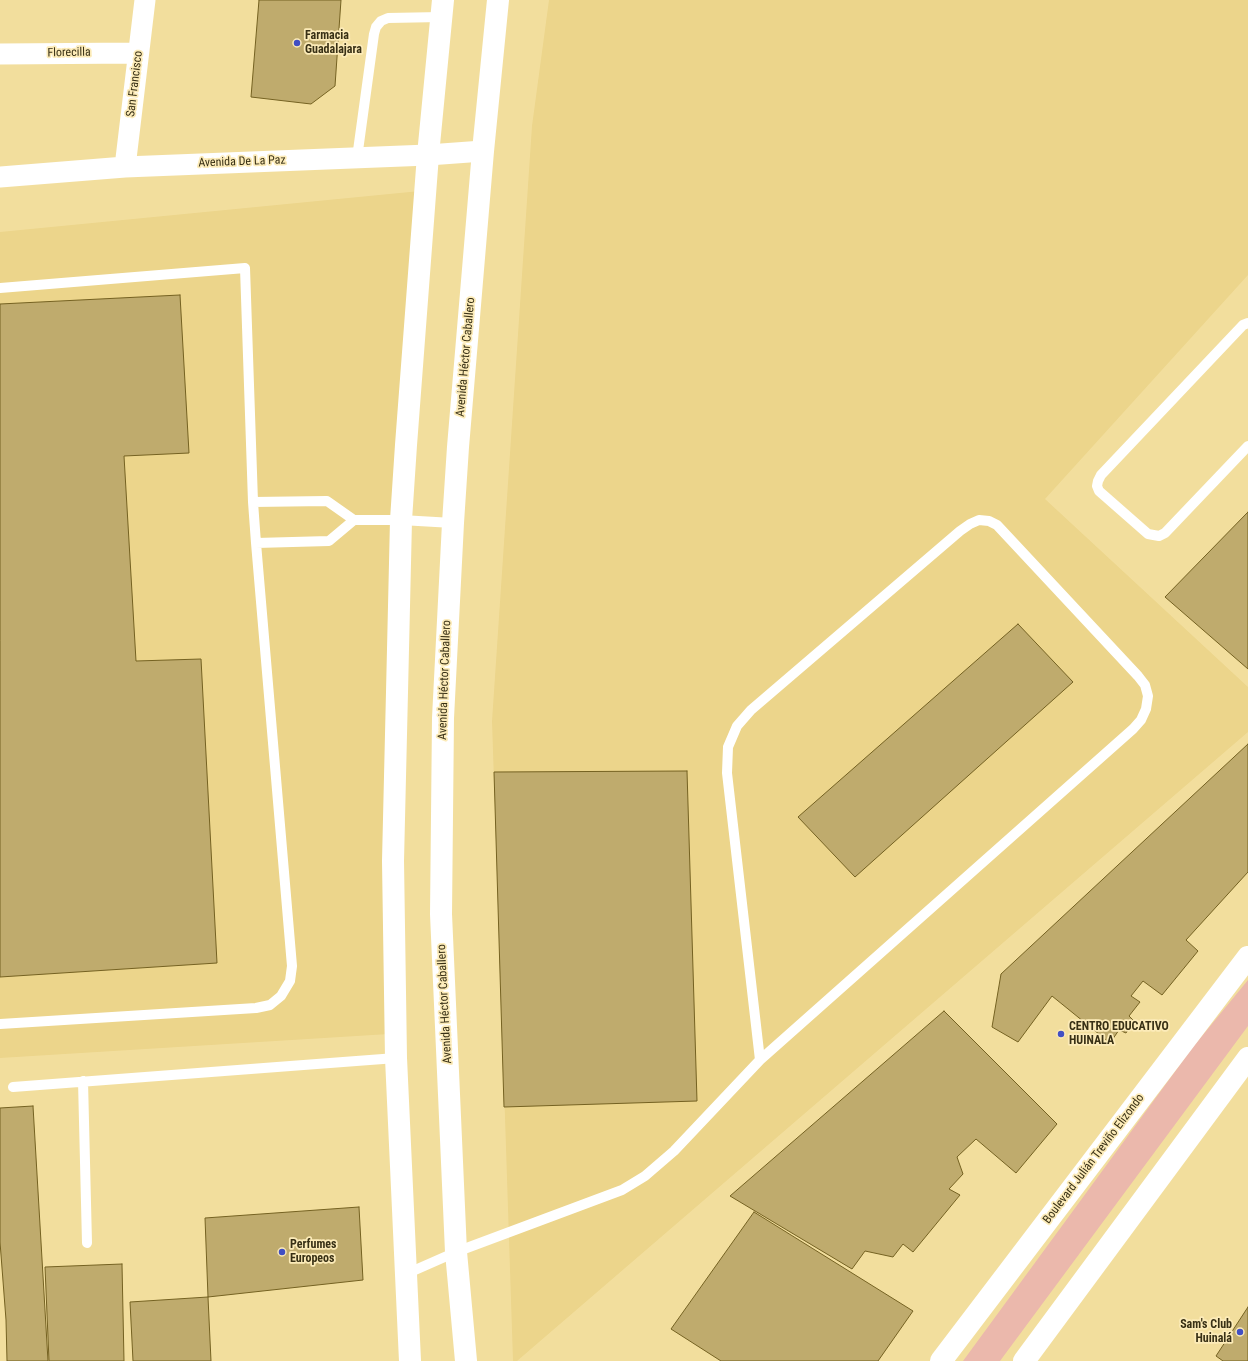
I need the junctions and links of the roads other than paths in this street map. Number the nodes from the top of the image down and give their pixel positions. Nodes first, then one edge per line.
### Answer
1 (145, 0) edge
2 (498, 0) edge
3 (442, 8) edge
4 (138, 53) junction
5 (0, 54) edge
6 (483, 151) junction
7 (428, 155) junction
8 (357, 158) junction
9 (124, 167) junction
10 (0, 177) edge
11 (0, 288) edge
12 (1248, 323) edge
13 (1248, 446) edge
14 (253, 502) junction
15 (354, 520) junction
16 (401, 520) junction
17 (453, 523) junction
18 (256, 543) junction
19 (1248, 957) edge
20 (0, 1024) edge
21 (396, 1058) junction
22 (1248, 1058) edge
23 (760, 1060) junction
24 (82, 1081) junction
25 (13, 1087) dead end
26 (87, 1243) dead end
27 (456, 1252) junction
28 (406, 1274) junction
29 (1030, 1359) edge
30 (410, 1361) edge
31 (466, 1361) edge
32 (941, 1361) edge

1 - 4 street, San Francisco
2 - 6 main road, Avenida Héctor Caballero
3 - 7 main road
3 - 8 lane
4 - 5 street, Florecilla
4 - 9 street, San Francisco
6 - 7 street, Avenida De La Paz
6 - 17 main road, Avenida Héctor Caballero
7 - 8 street, Avenida De La Paz
7 - 16 main road
8 - 9 street, Avenida De La Paz
9 - 10 street, Avenida De La Paz
11 - 14 lane
12 - 13 lane
14 - 15 lane
14 - 18 lane
15 - 16 lane
15 - 18 lane
16 - 17 lane
16 - 21 main road
17 - 27 main road, Avenida Héctor Caballero
18 - 20 lane
19 - 32 main road, Boulevard Julián Treviño Elizondo
21 - 24 lane
21 - 28 main road
22 - 29 main road
23 - 23 lane
23 - 27 lane
24 - 25 lane
24 - 26 lane
27 - 28 lane
27 - 31 main road, Avenida Héctor Caballero
28 - 30 main road

